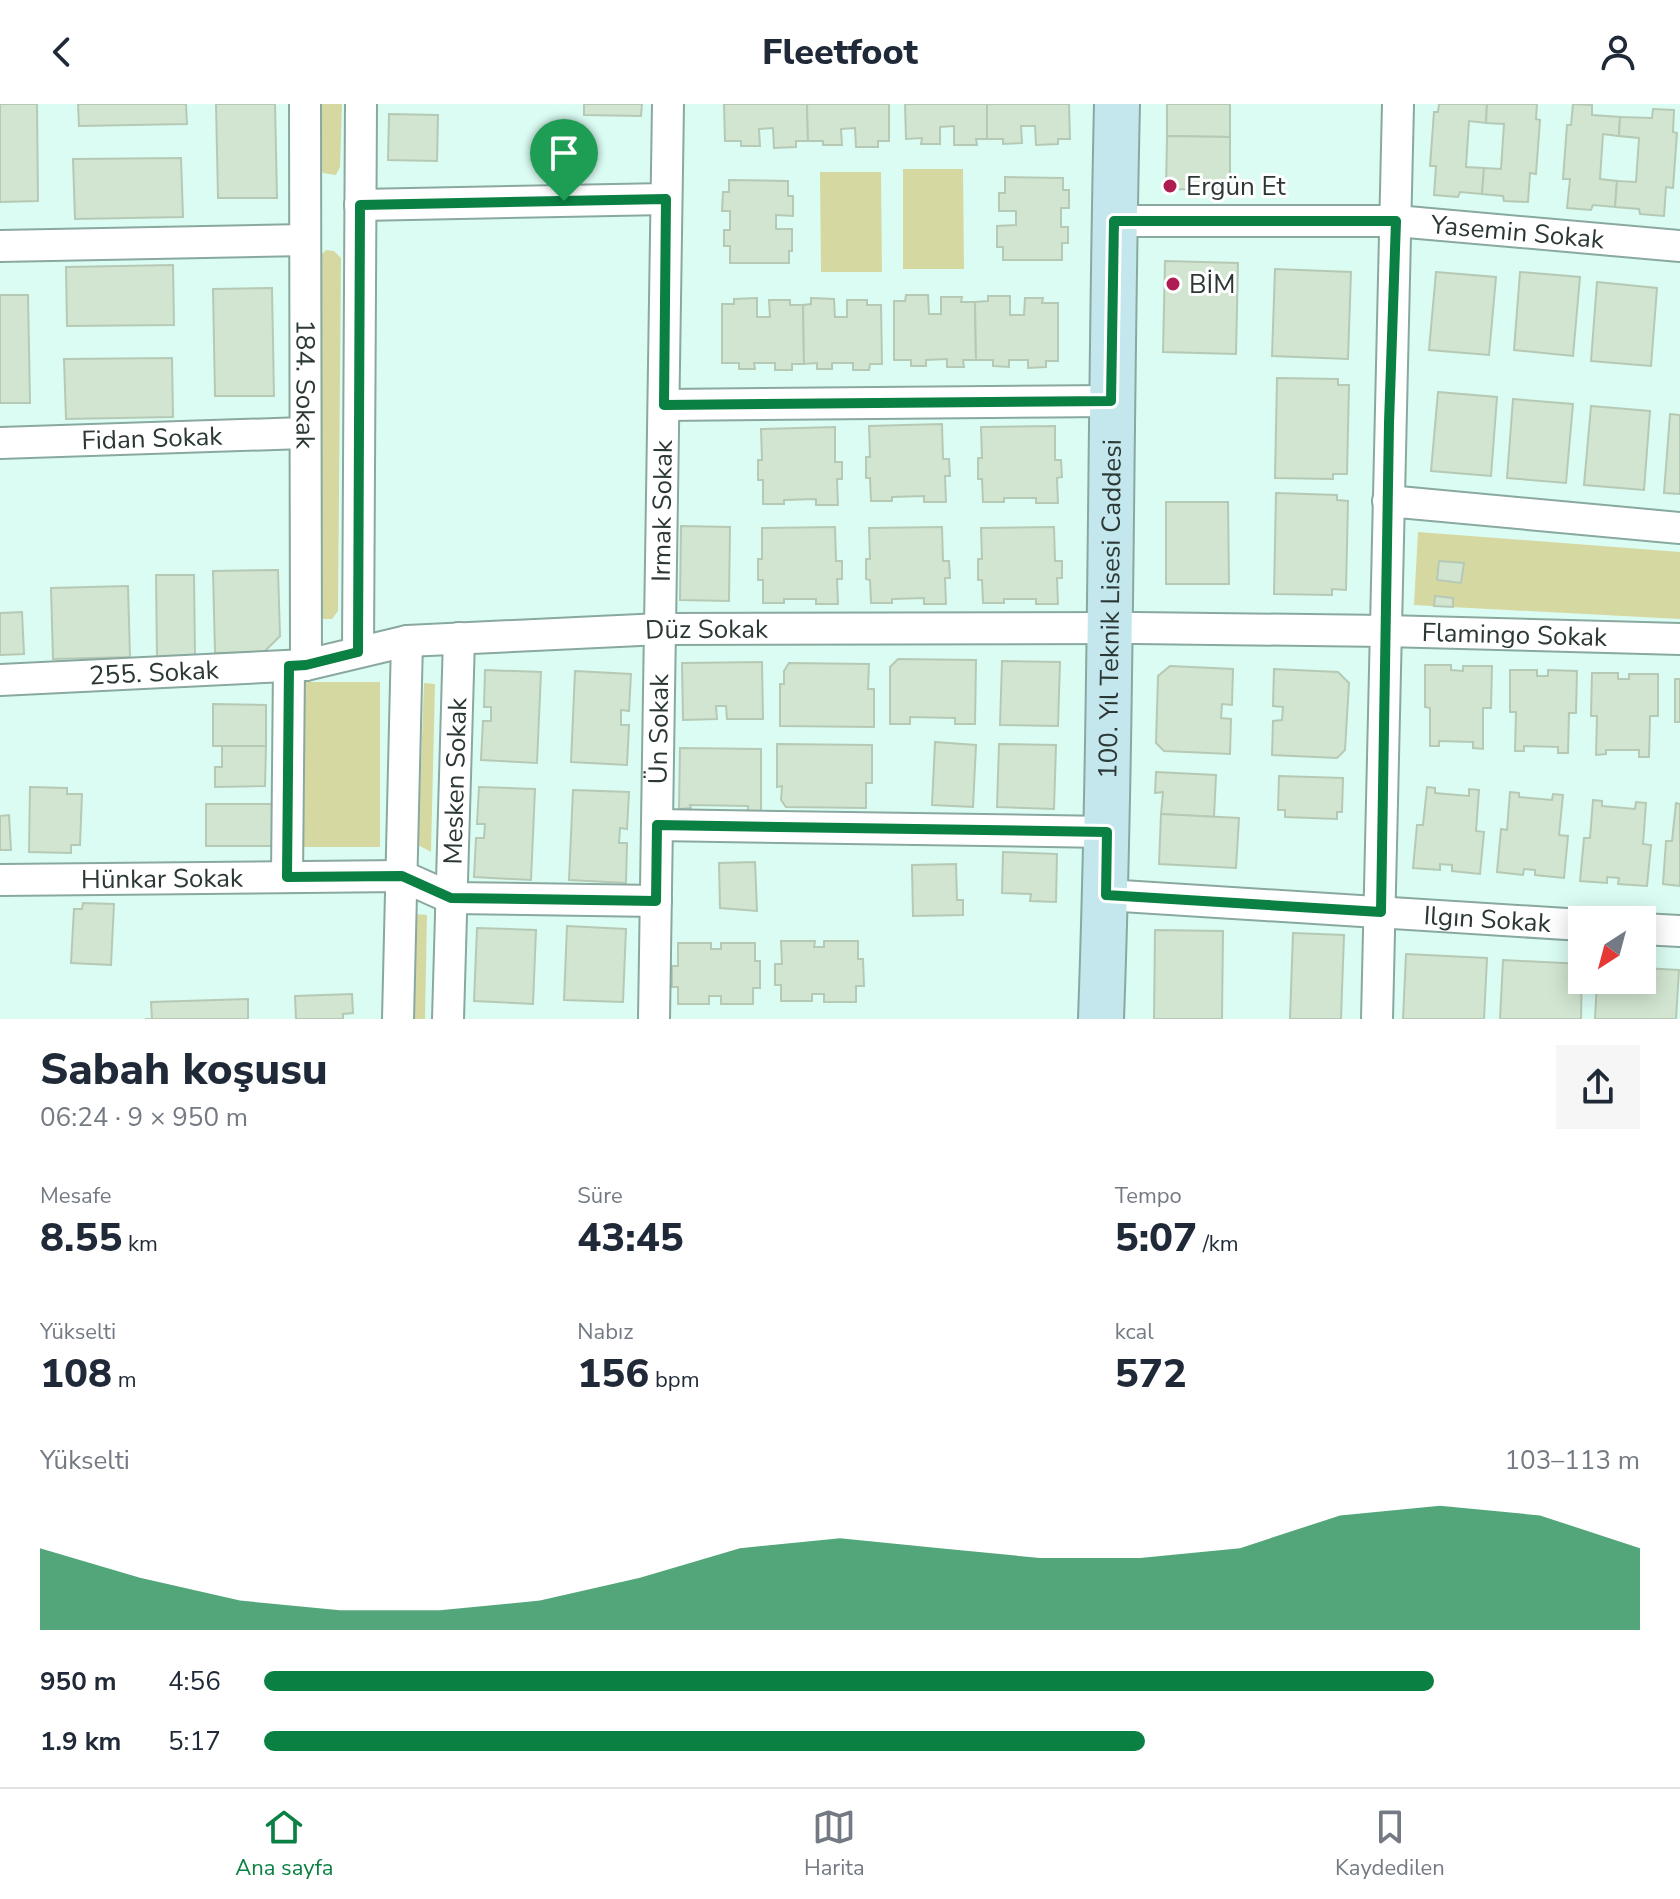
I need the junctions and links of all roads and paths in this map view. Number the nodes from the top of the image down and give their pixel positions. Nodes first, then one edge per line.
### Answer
1 (305, 104) edge
2 (361, 104) edge
3 (668, 104) edge
4 (1117, 104) edge
5 (1398, 104) edge
6 (666, 199) junction
7 (360, 205) junction
8 (1114, 221) junction
9 (1396, 221) junction
10 (304, 240) junction
11 (0, 246) edge
12 (1680, 246) edge
13 (1111, 401) junction
14 (664, 405) junction
15 (304, 433) junction
16 (0, 443) edge
17 (1388, 501) junction
18 (1680, 528) edge
19 (1108, 628) junction
20 (661, 629) junction
21 (1386, 631) junction
22 (459, 638) junction
23 (1680, 639) edge
24 (407, 641) junction
25 (358, 652) junction
26 (298, 665) junction
27 (0, 680) edge
28 (657, 825) junction
29 (1107, 832) junction
30 (402, 876) junction
31 (287, 877) junction
32 (0, 880) edge
33 (1106, 895) junction
34 (451, 898) junction
35 (656, 901) junction
36 (1381, 912) junction
37 (1568, 924) edge
38 (1656, 930) edge
39 (1680, 931) edge
40 (398, 1019) edge
41 (448, 1019) edge
42 (654, 1019) edge
43 (1101, 1019) edge
44 (1377, 1019) edge

1 - 10 street, 184. Sokak
2 - 7 street
3 - 6 street, Irmak Sokak
4 - 8 main road, 100. Yıl Teknik Lisesi Caddesi
5 - 9 street
6 - 7 street
6 - 14 street, Irmak Sokak
7 - 25 street
8 - 9 street, Yasemin Sokak
8 - 13 main road, 100. Yıl Teknik Lisesi Caddesi
9 - 12 street, Yasemin Sokak
9 - 17 street
10 - 11 street
10 - 15 street, 184. Sokak
13 - 14 street
13 - 19 main road, 100. Yıl Teknik Lisesi Caddesi
14 - 20 street, Irmak Sokak
15 - 16 street, Fidan Sokak
15 - 26 street, 184. Sokak
17 - 18 street
17 - 21 street
19 - 20 street, Düz Sokak
19 - 21 street, Flamingo Sokak
19 - 29 main road, 100. Yıl Teknik Lisesi Caddesi
20 - 22 street, Düz Sokak
20 - 28 street, Ün Sokak
21 - 23 street, Flamingo Sokak
21 - 36 street
22 - 24 street, Düz Sokak
22 - 34 street, Mesken Sokak
24 - 25 street, Düz Sokak
24 - 30 street, Mesken Sokak
25 - 26 street, Düz Sokak
26 - 27 street, 255. Sokak
26 - 31 street, 184. Sokak
28 - 29 street
28 - 35 street, Ün Sokak
29 - 33 main road, 100. Yıl Teknik Lisesi Caddesi
30 - 31 street, Hünkar Sokak
30 - 34 street, Hünkar Sokak
30 - 40 street, Mesken Sokak
31 - 32 street, Hünkar Sokak
33 - 36 street, Ilgın Sokak
33 - 43 main road, 100. Yıl Teknik Lisesi Caddesi
34 - 35 street, Hünkar Sokak
34 - 41 street, Mesken Sokak
35 - 42 street, Ün Sokak
36 - 37 street, Ilgın Sokak
36 - 44 street
38 - 39 street

